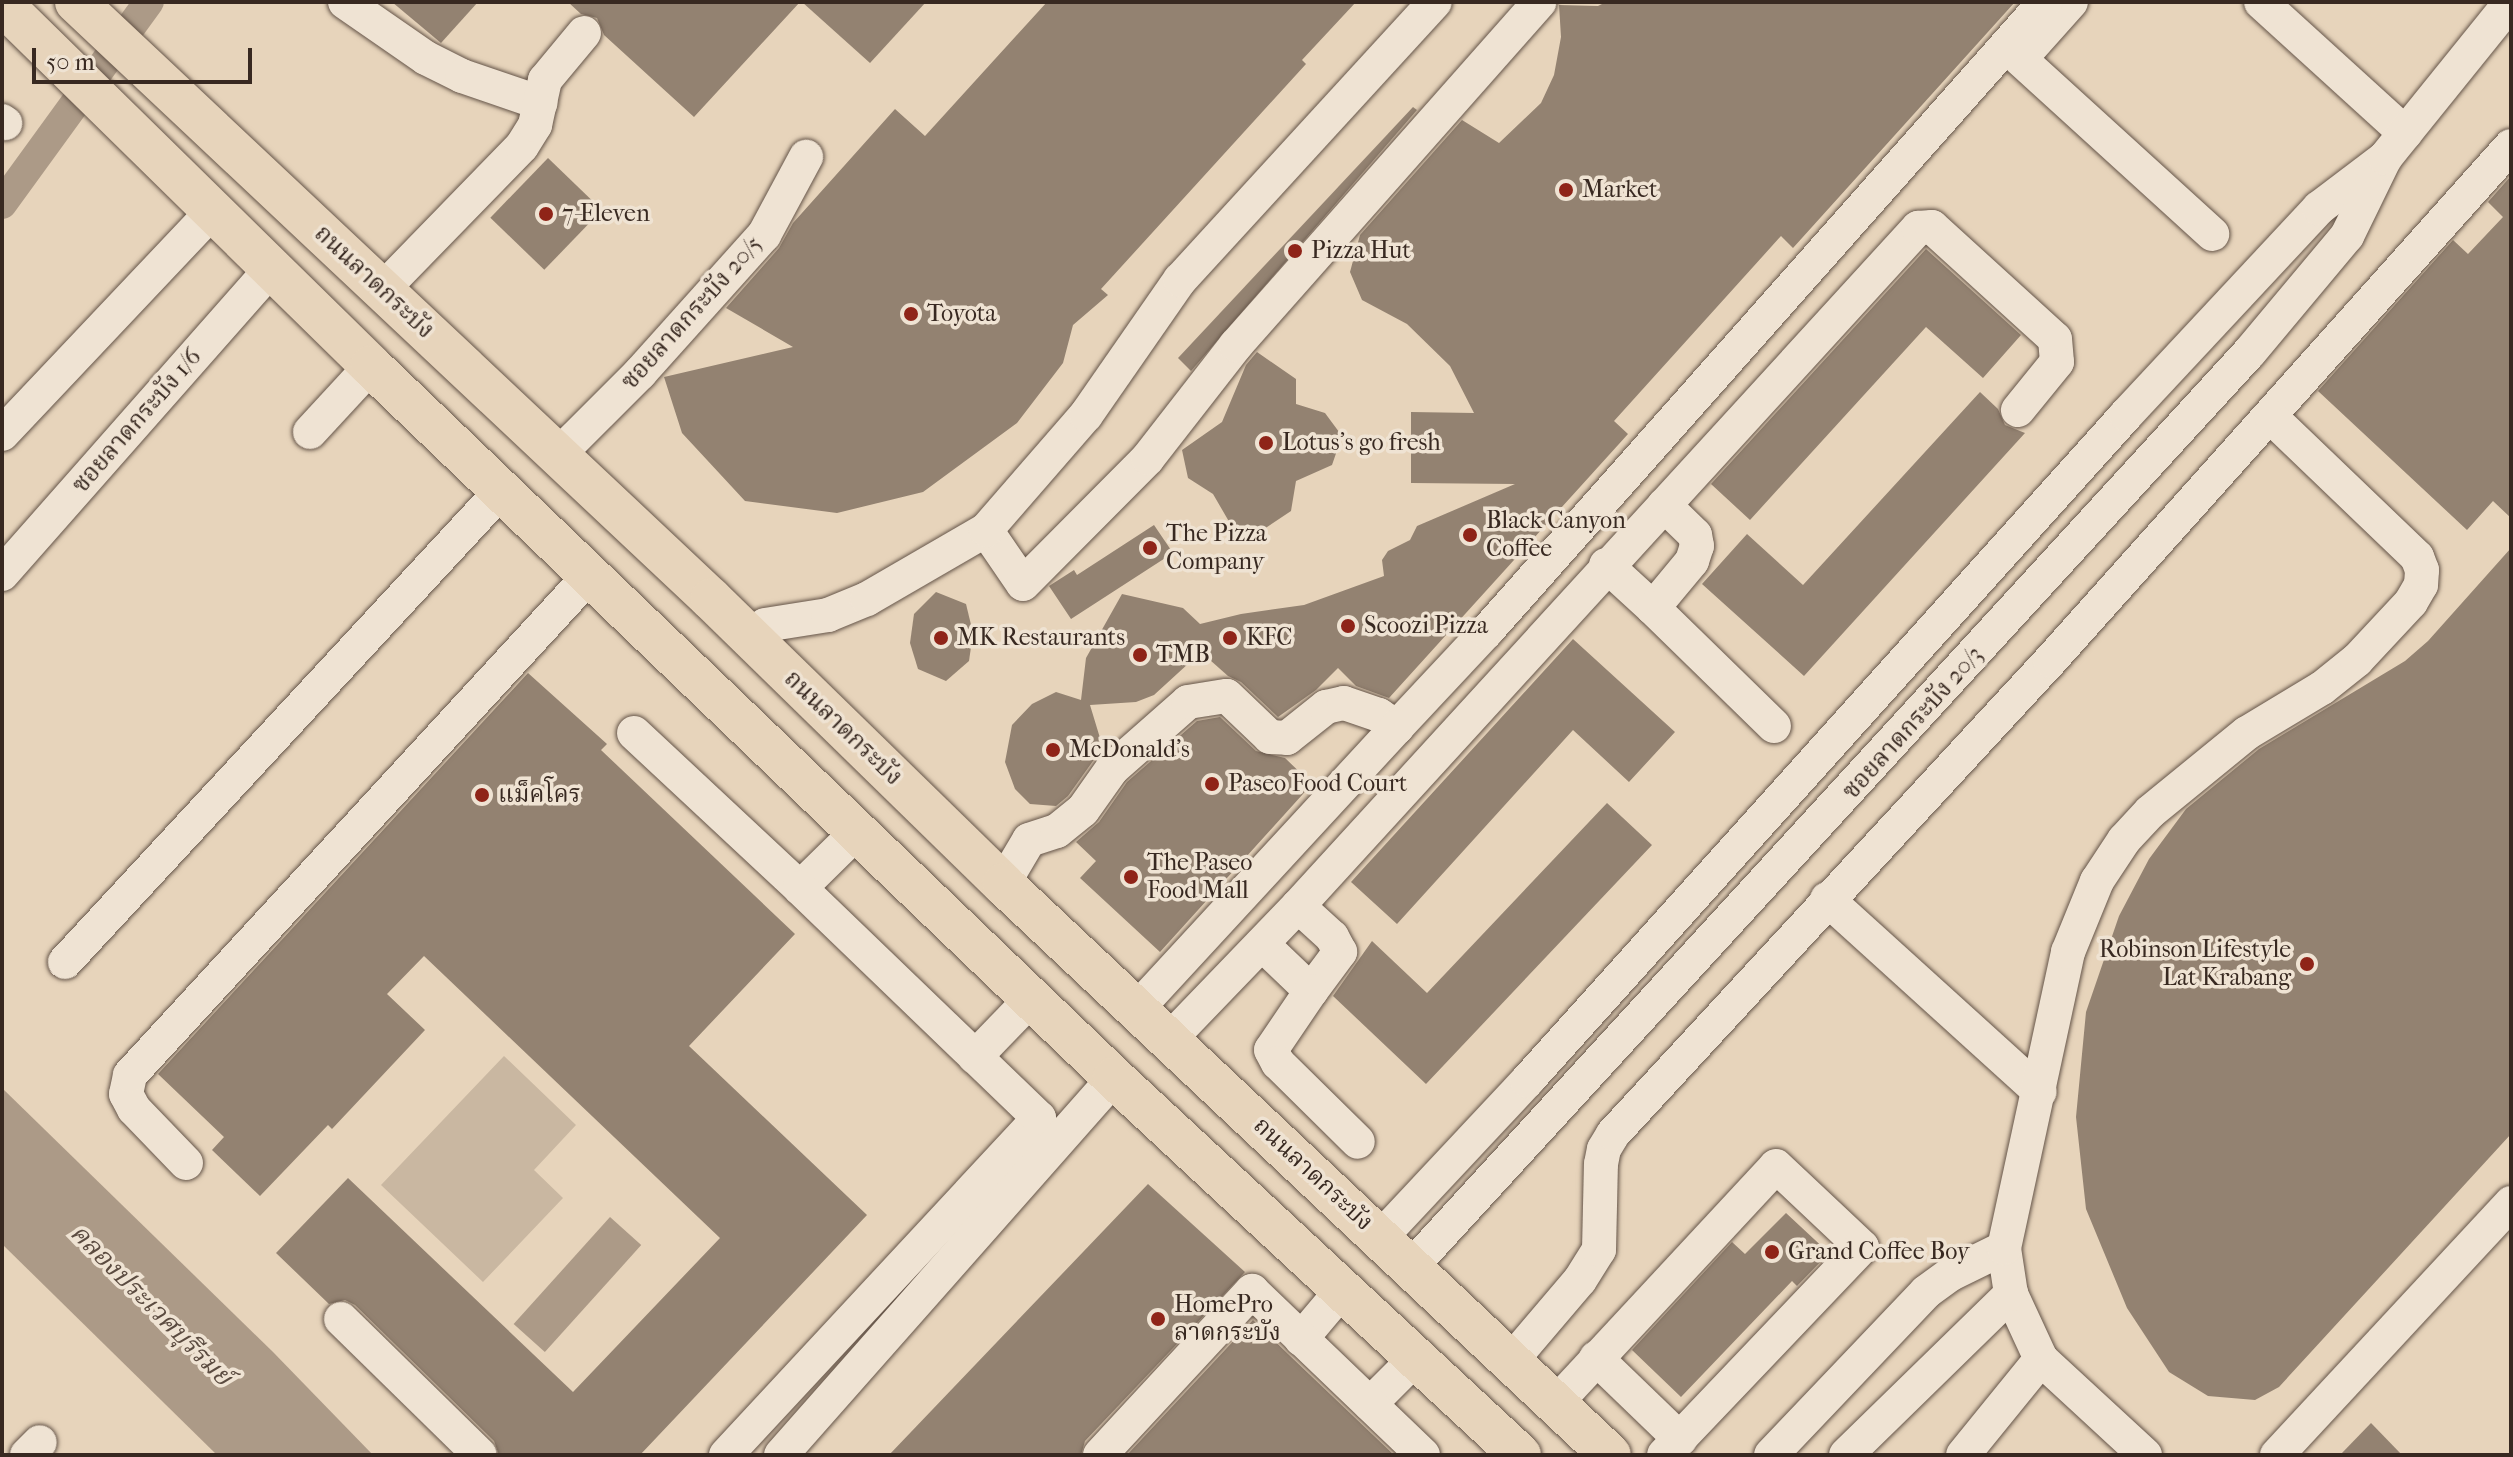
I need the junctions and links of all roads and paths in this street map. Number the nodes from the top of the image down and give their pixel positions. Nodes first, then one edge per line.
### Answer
1 (76, 2) edge
2 (345, 2) edge
3 (1435, 2) edge
4 (1539, 2) edge
5 (2045, 2) edge
6 (2071, 2) edge
7 (2261, 2) edge
8 (2511, 2) edge
9 (2, 4) edge
10 (584, 33) dead end
11 (541, 103) junction
12 (2395, 145) junction
13 (2511, 146) edge
14 (806, 157) dead end
15 (213, 211) junction
16 (2212, 234) dead end
17 (272, 268) junction
18 (383, 289) junction
19 (2214, 321) junction
20 (2249, 353) junction
21 (371, 366) junction
22 (2018, 410) dead end
23 (2126, 415) junction
24 (2271, 417) junction
25 (310, 432) dead end
26 (2, 434) edge
27 (2162, 450) junction
28 (558, 455) junction
29 (503, 489) junction
30 (1664, 505) junction
31 (986, 530) junction
32 (1606, 565) junction
33 (2, 574) edge
34 (591, 574) junction
35 (1653, 608) junction
36 (753, 639) junction
37 (711, 689) junction
38 (1774, 726) dead end
39 (1397, 727) junction
40 (634, 733) dead end
41 (1807, 767) junction
42 (1844, 798) junction
43 (857, 832) junction
44 (1003, 884) junction
45 (800, 888) junction
46 (1827, 899) junction
47 (1298, 906) junction
48 (1262, 944) junction
49 (65, 962) dead end
50 (1610, 989) junction
51 (1311, 991) junction
52 (1031, 999) junction
53 (1136, 1010) junction
54 (1640, 1018) junction
55 (1168, 1041) junction
56 (975, 1057) junction
57 (1114, 1078) junction
58 (2040, 1092) junction
59 (1358, 1142) dead end
60 (186, 1163) dead end
61 (2511, 1203) edge
62 (1381, 1237) junction
63 (2004, 1248) junction
64 (1412, 1266) junction
65 (1344, 1288) junction
66 (2011, 1294) junction
67 (341, 1319) dead end
68 (1301, 1339) junction
69 (1417, 1357) junction
70 (1596, 1358) junction
71 (2041, 1359) junction
72 (1511, 1361) junction
73 (1556, 1403) junction
74 (1370, 1404) junction
75 (1672, 1447) edge
76 (480, 1455) edge
77 (726, 1455) edge
78 (781, 1455) edge
79 (1100, 1455) edge
80 (1423, 1455) edge
81 (1520, 1455) edge
82 (1610, 1455) edge
83 (1771, 1455) edge
84 (1846, 1455) edge
85 (1963, 1455) edge
86 (2145, 1455) edge
87 (2277, 1455) edge

1 - 18 main road, ถนนลาดกระบัง
2 - 11 street
3 - 31 street
4 - 31 street
5 - 39 street
6 - 16 street
7 - 12 street
8 - 12 street, ซอยลาดกระบัง 20/3
9 - 15 main road
10 - 11 street
11 - 18 street
12 - 19 street, ซอยลาดกระบัง 20/3
12 - 20 street, ซอยลาดกระบัง 20/3
13 - 24 street
14 - 28 street, ซอยลาดกระบัง 20/5
15 - 17 main road
15 - 26 street
17 - 21 main road
17 - 33 street, ซอยลาดกระบัง 1/6
18 - 28 main road, ถนนลาดกระบัง
19 - 20 street
19 - 23 street, ซอยลาดกระบัง 20/3
20 - 27 street, ซอยลาดกระบัง 20/3
21 - 25 street
21 - 29 main road
22 - 30 street
23 - 27 street
23 - 41 street, ซอยลาดกระบัง 20/3
24 - 46 street
24 - 58 street
27 - 42 street, ซอยลาดกระบัง 20/3
28 - 36 main road, ถนนลาดกระบัง
29 - 34 main road
29 - 49 street
30 - 32 street
30 - 35 street
31 - 36 street
32 - 35 street
32 - 47 street
34 - 37 main road
34 - 60 street
35 - 38 street
36 - 37 main road
36 - 44 main road, ถนนลาดกระบัง
37 - 43 main road
39 - 44 street
39 - 53 street
40 - 45 street
41 - 42 street
41 - 50 street, ซอยลาดกระบัง 20/3
42 - 54 street, ซอยลาดกระบัง 20/3
43 - 45 street
43 - 52 main road
44 - 53 main road, ถนนลาดกระบัง
45 - 56 street
46 - 58 street
46 - 72 street
47 - 48 street
47 - 51 street
48 - 51 street
48 - 55 street
50 - 54 street
50 - 62 street, ซอยลาดกระบัง 20/3
51 - 59 street
52 - 56 street
52 - 57 main road
53 - 55 main road, ถนนลาดกระบัง
54 - 64 street, ซอยลาดกระบัง 20/3
55 - 62 main road, ถนนลาดกระบัง
56 - 77 street
57 - 65 main road
57 - 78 street
58 - 63 street
61 - 87 street
62 - 64 main road, ถนนลาดกระบัง
63 - 66 street
63 - 83 street
64 - 72 main road, ถนนลาดกระบัง
65 - 68 street
65 - 69 main road
66 - 71 street
66 - 84 street
67 - 76 street
68 - 74 street
68 - 79 street
69 - 74 street
69 - 81 main road
70 - 73 street
70 - 75 street
70 - 75 street
71 - 85 street
71 - 86 street
72 - 73 main road, ถนนลาดกระบัง
73 - 82 main road, ถนนลาดกระบัง
74 - 80 street

